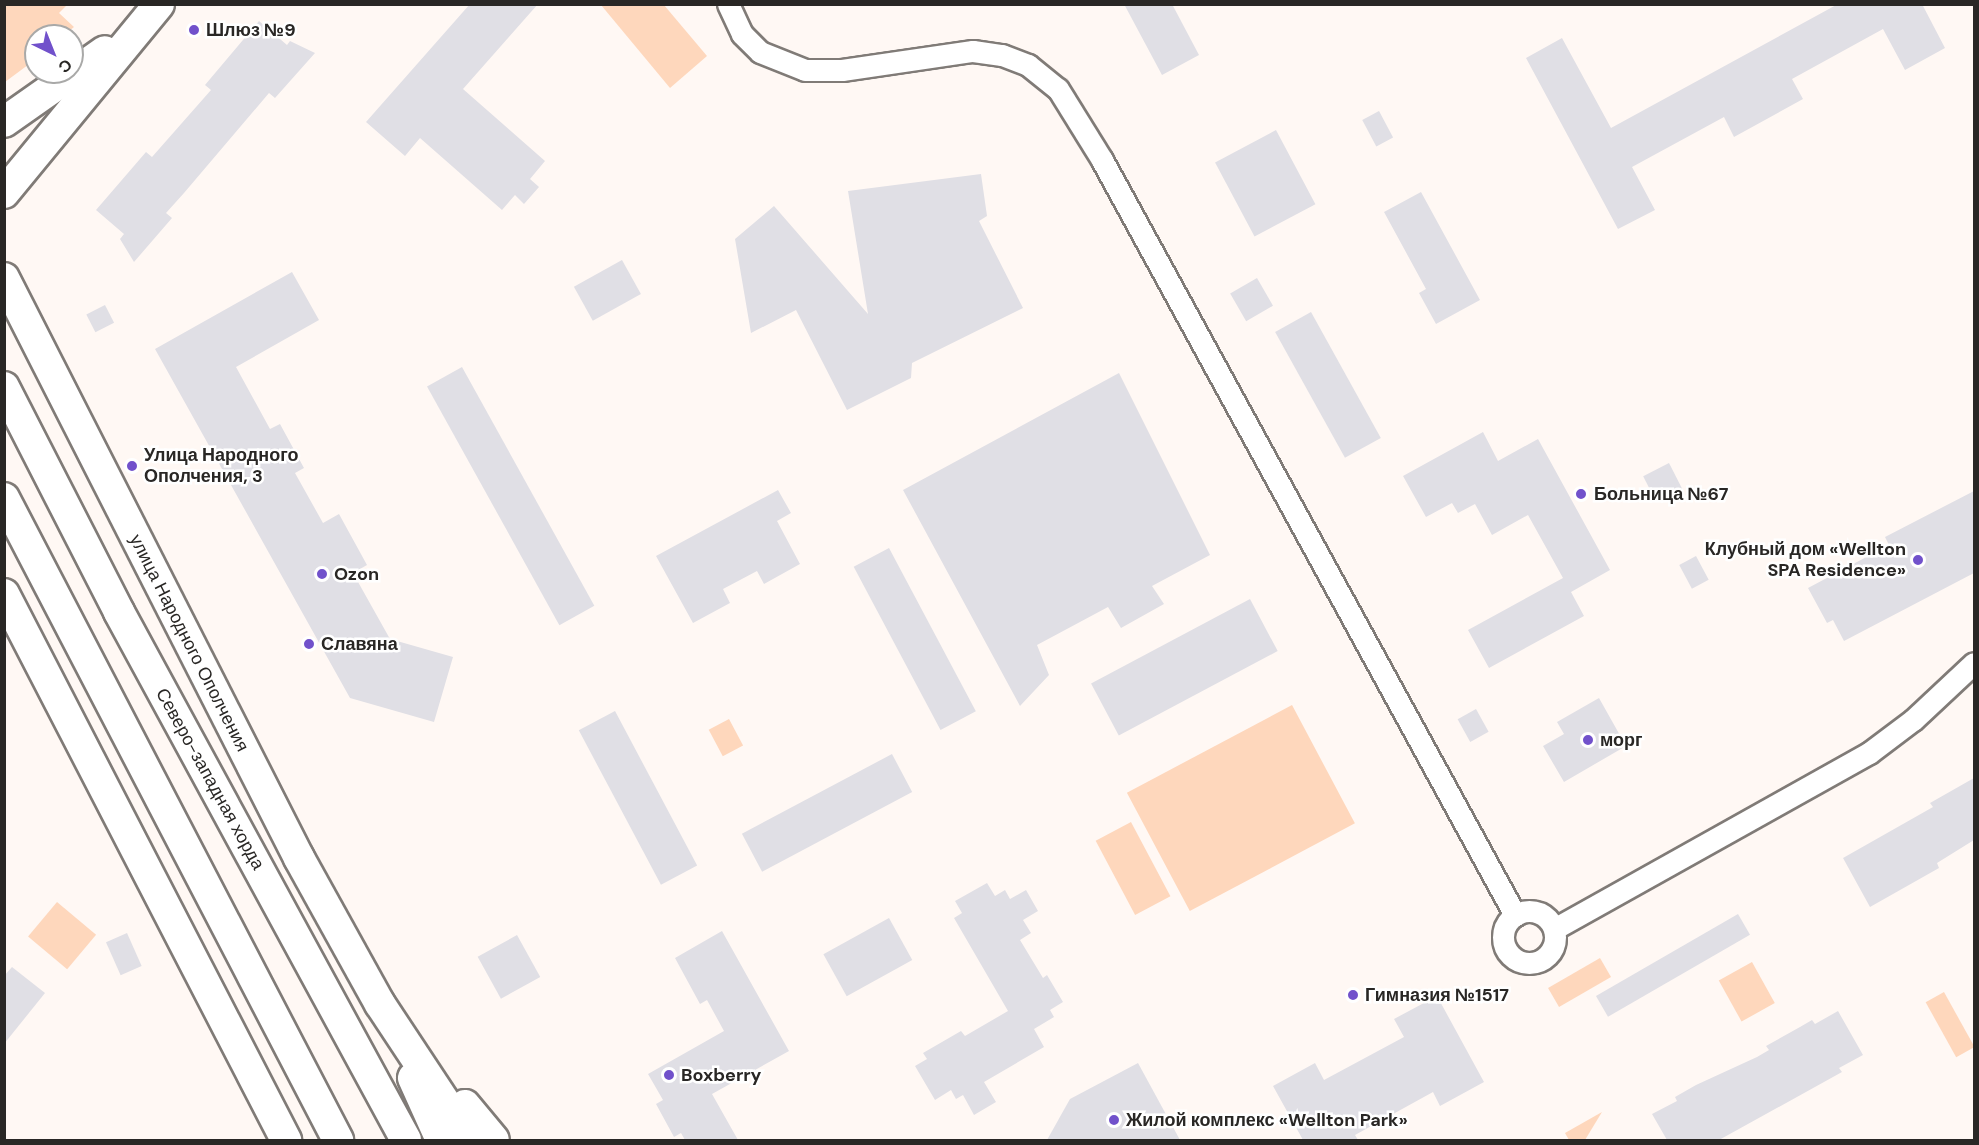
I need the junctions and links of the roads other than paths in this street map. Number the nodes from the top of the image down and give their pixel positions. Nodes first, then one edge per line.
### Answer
1 (728, 4) edge
2 (154, 10) edge
3 (4, 122) edge
4 (4, 193) edge
5 (4, 278) edge
6 (4, 323) edge
7 (40, 350) junction
8 (4, 387) edge
9 (4, 498) edge
10 (4, 594) edge
11 (1974, 663) edge
12 (1515, 915) junction
13 (1554, 929) junction
14 (380, 1004) junction
15 (286, 1140) edge
16 (338, 1140) edge
17 (406, 1140) edge
18 (441, 1140) edge
19 (470, 1140) edge
20 (494, 1140) edge

1 - 12 street
2 - 3 main road
2 - 4 main road
5 - 7 main road, улица Народного Ополчения
6 - 7 main road
7 - 14 main road, улица Народного Ополчения
8 - 17 main road, Северо-западная хорда
9 - 16 main road
10 - 15 main road
11 - 13 street
12 - 13 street
12 - 13 street
14 - 18 main road
14 - 19 main road
14 - 20 main road

